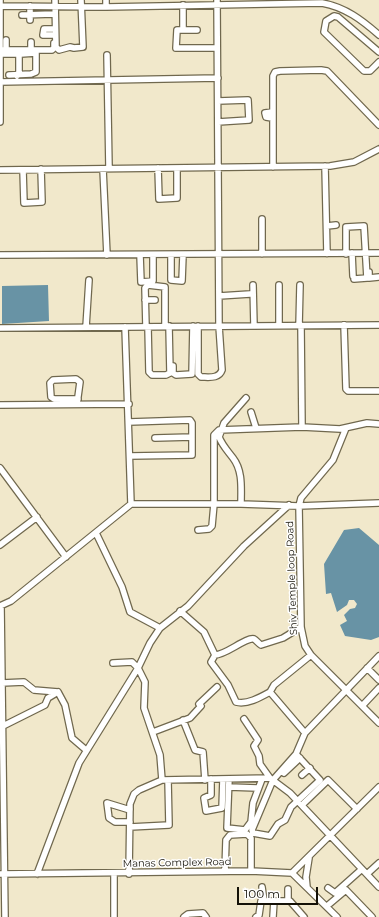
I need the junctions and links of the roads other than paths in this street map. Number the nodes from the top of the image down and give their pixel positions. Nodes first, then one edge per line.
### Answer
1 (0, 0) edge
2 (55, 0) edge
3 (81, 0) edge
4 (106, 0) edge
5 (217, 2) edge
6 (183, 5) junction
7 (0, 6) edge
8 (30, 6) junction
9 (54, 6) junction
10 (81, 7) junction
11 (106, 7) junction
12 (342, 8) junction
13 (53, 14) junction
14 (22, 15) dead end
15 (30, 17) junction
16 (340, 18) junction
17 (54, 29) junction
18 (183, 30) junction
19 (197, 30) dead end
20 (379, 35) edge
21 (54, 36) junction
22 (6, 40) dead end
23 (30, 42) dead end
24 (0, 46) edge
25 (217, 48) junction
26 (3, 50) edge
27 (31, 50) junction
28 (379, 52) edge
29 (0, 54) edge
30 (21, 54) dead end
31 (107, 55) dead end
32 (379, 62) edge
33 (9, 75) dead end
34 (19, 78) junction
35 (218, 78) junction
36 (107, 80) junction
37 (0, 82) edge
38 (0, 101) edge
39 (218, 101) junction
40 (0, 122) edge
41 (218, 122) junction
42 (379, 125) edge
43 (379, 149) edge
44 (325, 166) junction
45 (218, 167) junction
46 (273, 167) junction
47 (106, 168) junction
48 (158, 168) junction
49 (177, 168) junction
50 (41, 169) junction
51 (0, 170) edge
52 (23, 170) junction
53 (262, 219) dead end
54 (336, 225) dead end
55 (327, 226) junction
56 (344, 226) dead end
57 (367, 253) junction
58 (379, 253) edge
59 (262, 254) junction
60 (327, 254) junction
61 (348, 254) junction
62 (0, 255) edge
63 (107, 255) junction
64 (140, 255) junction
65 (154, 255) junction
66 (171, 255) junction
67 (183, 255) junction
68 (219, 255) junction
69 (379, 277) edge
70 (88, 280) dead end
71 (155, 280) dead end
72 (300, 285) dead end
73 (278, 286) dead end
74 (250, 294) junction
75 (219, 296) junction
76 (145, 300) junction
77 (155, 300) dead end
78 (344, 325) junction
79 (379, 325) edge
80 (168, 326) junction
81 (196, 326) junction
82 (219, 326) junction
83 (252, 326) junction
84 (278, 326) junction
85 (300, 326) junction
86 (86, 327) junction
87 (125, 327) junction
88 (147, 327) junction
89 (0, 328) edge
90 (379, 391) edge
91 (246, 398) dead end
92 (78, 401) junction
93 (128, 404) junction
94 (0, 405) edge
95 (251, 412) dead end
96 (129, 422) junction
97 (379, 424) edge
98 (302, 427) junction
99 (256, 428) junction
100 (346, 428) junction
101 (221, 430) junction
102 (192, 437) junction
103 (155, 438) dead end
104 (130, 456) junction
105 (0, 468) edge
106 (379, 503) edge
107 (131, 504) junction
108 (214, 504) junction
109 (241, 504) junction
110 (290, 505) junction
111 (300, 506) junction
112 (37, 517) junction
113 (198, 530) dead end
114 (96, 533) junction
115 (0, 545) edge
116 (66, 557) junction
117 (1, 606) edge
118 (180, 611) junction
119 (301, 627) junction
120 (160, 628) junction
121 (1, 655) edge
122 (215, 655) junction
123 (311, 655) junction
124 (379, 656) edge
125 (113, 663) dead end
126 (138, 668) junction
127 (367, 668) junction
128 (379, 680) edge
129 (2, 683) junction
130 (217, 687) dead end
131 (379, 688) edge
132 (346, 689) junction
133 (58, 692) junction
134 (270, 692) junction
135 (362, 706) junction
136 (1, 718) edge
137 (244, 719) dead end
138 (183, 720) junction
139 (379, 723) edge
140 (3, 726) junction
141 (153, 732) junction
142 (305, 733) junction
143 (86, 750) junction
144 (298, 756) junction
145 (310, 768) junction
146 (284, 773) dead end
147 (302, 775) dead end
148 (226, 779) junction
149 (262, 779) junction
150 (272, 779) junction
151 (165, 780) junction
152 (208, 780) junction
153 (229, 787) junction
154 (379, 787) edge
155 (257, 788) junction
156 (300, 803) junction
157 (357, 809) junction
158 (130, 810) junction
159 (2, 818) edge
160 (130, 824) junction
161 (331, 837) junction
162 (309, 858) junction
163 (379, 863) edge
164 (362, 869) junction
165 (225, 871) junction
166 (251, 871) junction
167 (292, 873) junction
168 (2, 874) edge
169 (37, 874) junction
170 (114, 874) junction
171 (129, 874) junction
172 (367, 874) junction
173 (379, 886) edge
174 (262, 887) dead end
175 (307, 887) junction
176 (328, 888) dead end
177 (288, 889) dead end
178 (332, 896) dead end
179 (264, 901) junction
180 (274, 901) junction
181 (288, 901) junction
182 (2, 904) edge
183 (326, 905) junction
184 (4, 917) edge
185 (114, 917) edge
186 (184, 917) edge
187 (206, 917) edge
188 (256, 917) edge
189 (273, 917) edge
190 (304, 917) edge
191 (338, 917) edge
192 (372, 917) edge

1 - 7 street
2 - 9 street
3 - 10 street
4 - 11 street
5 - 6 street
5 - 12 street
5 - 25 street
6 - 11 street
6 - 18 street
7 - 8 street
7 - 24 street
8 - 9 street
8 - 15 street
9 - 10 street
9 - 10 street
9 - 13 street
10 - 11 street
12 - 16 street
12 - 20 street
13 - 15 street
13 - 17 street
14 - 15 street
16 - 28 street
16 - 32 street
17 - 21 street
17 - 21 street
18 - 19 street
18 - 25 street
21 - 27 street
22 - 26 street
23 - 27 street
24 - 26 street
25 - 35 street
26 - 27 street
26 - 29 street
29 - 34 street
29 - 37 street
30 - 34 street
31 - 36 street
33 - 34 street
34 - 36 street
34 - 37 street
35 - 36 street
35 - 39 street
36 - 47 street
37 - 38 street
38 - 40 street
39 - 41 street
39 - 41 street
41 - 45 street
42 - 46 street
43 - 44 street
44 - 46 street
44 - 55 street
45 - 46 street
45 - 49 street
45 - 68 street
47 - 48 street
47 - 50 street
47 - 63 street
48 - 49 street
48 - 49 street
50 - 52 street
50 - 52 street
51 - 52 street
53 - 59 street
54 - 55 street
55 - 60 street
56 - 61 street
57 - 58 street
57 - 61 street
57 - 61 street
57 - 61 street
57 - 69 street
59 - 60 street
59 - 68 street
60 - 61 street
62 - 63 street
63 - 64 street
64 - 65 street
64 - 65 street
65 - 66 street
65 - 71 street
66 - 67 street
66 - 67 street
67 - 68 street
68 - 75 street
70 - 86 street
72 - 85 street
73 - 84 street
74 - 75 street
74 - 83 street
74 - 83 street
75 - 82 street
76 - 77 street
76 - 80 street
76 - 88 street
78 - 79 street
78 - 85 street
78 - 90 street
80 - 81 street
80 - 81 street
80 - 88 street
80 - 88 street
81 - 82 street
81 - 82 street
82 - 83 street
83 - 84 street
84 - 85 street
85 - 98 street
86 - 87 street
86 - 89 street
87 - 88 street
87 - 93 street
91 - 101 street
92 - 92 street
92 - 93 street
92 - 94 street
93 - 96 street
95 - 99 street
96 - 102 street
96 - 104 street
97 - 100 street
98 - 99 street
98 - 100 street
99 - 101 street
100 - 111 street
101 - 108 street
101 - 109 street
102 - 103 street
102 - 104 street
104 - 107 street
105 - 112 street
106 - 111 street
107 - 108 street
107 - 114 street
108 - 109 street
108 - 113 street
109 - 110 street
110 - 111 street
110 - 118 street
111 - 119 street, Shiv Temple loop Road
112 - 115 street
112 - 116 street
114 - 116 street
114 - 120 street
116 - 117 street
117 - 121 street
118 - 120 street
118 - 122 street
119 - 122 street
119 - 123 street, Shiv Temple loop Road
120 - 126 street
121 - 129 street
122 - 134 street
123 - 132 street, Shiv Temple loop Road
123 - 134 street
124 - 127 street
125 - 126 street
126 - 141 street
126 - 143 street
127 - 128 street
127 - 132 street
129 - 133 street
129 - 136 street
130 - 138 street
131 - 135 street
132 - 135 street, Shiv Temple loop Road
132 - 142 street
133 - 140 street
133 - 143 street
134 - 142 street
135 - 139 street, Shiv Temple loop Road
136 - 140 street
137 - 150 street
138 - 141 street
138 - 152 street
140 - 159 street
141 - 151 street
142 - 144 street
143 - 169 street
144 - 145 street
144 - 146 street
144 - 150 street
145 - 147 street
145 - 156 street
148 - 149 street
148 - 152 street
148 - 152 street
148 - 153 street
149 - 150 street
149 - 155 street
150 - 156 street
150 - 156 street
151 - 152 street
151 - 158 street
151 - 160 street
153 - 155 street
153 - 155 street
154 - 157 street
156 - 157 street
156 - 161 street
157 - 161 street
158 - 160 street
158 - 160 street
159 - 168 street
160 - 171 street
161 - 162 street
161 - 164 street
162 - 167 street
162 - 175 street
163 - 172 street
164 - 172 street
164 - 176 street
165 - 166 street, Manas Complex Road
165 - 166 street
165 - 171 street, Manas Complex Road
166 - 167 street, Manas Complex Road
167 - 175 street
168 - 169 street, Manas Complex Road
168 - 182 street
169 - 170 street, Manas Complex Road
170 - 171 street, Manas Complex Road
170 - 185 street
172 - 173 street
174 - 179 street
175 - 183 street
177 - 181 street
178 - 183 street
179 - 180 street
179 - 188 street
180 - 181 street
180 - 189 street
181 - 190 street
182 - 184 street
183 - 191 street
183 - 192 street
186 - 187 street

